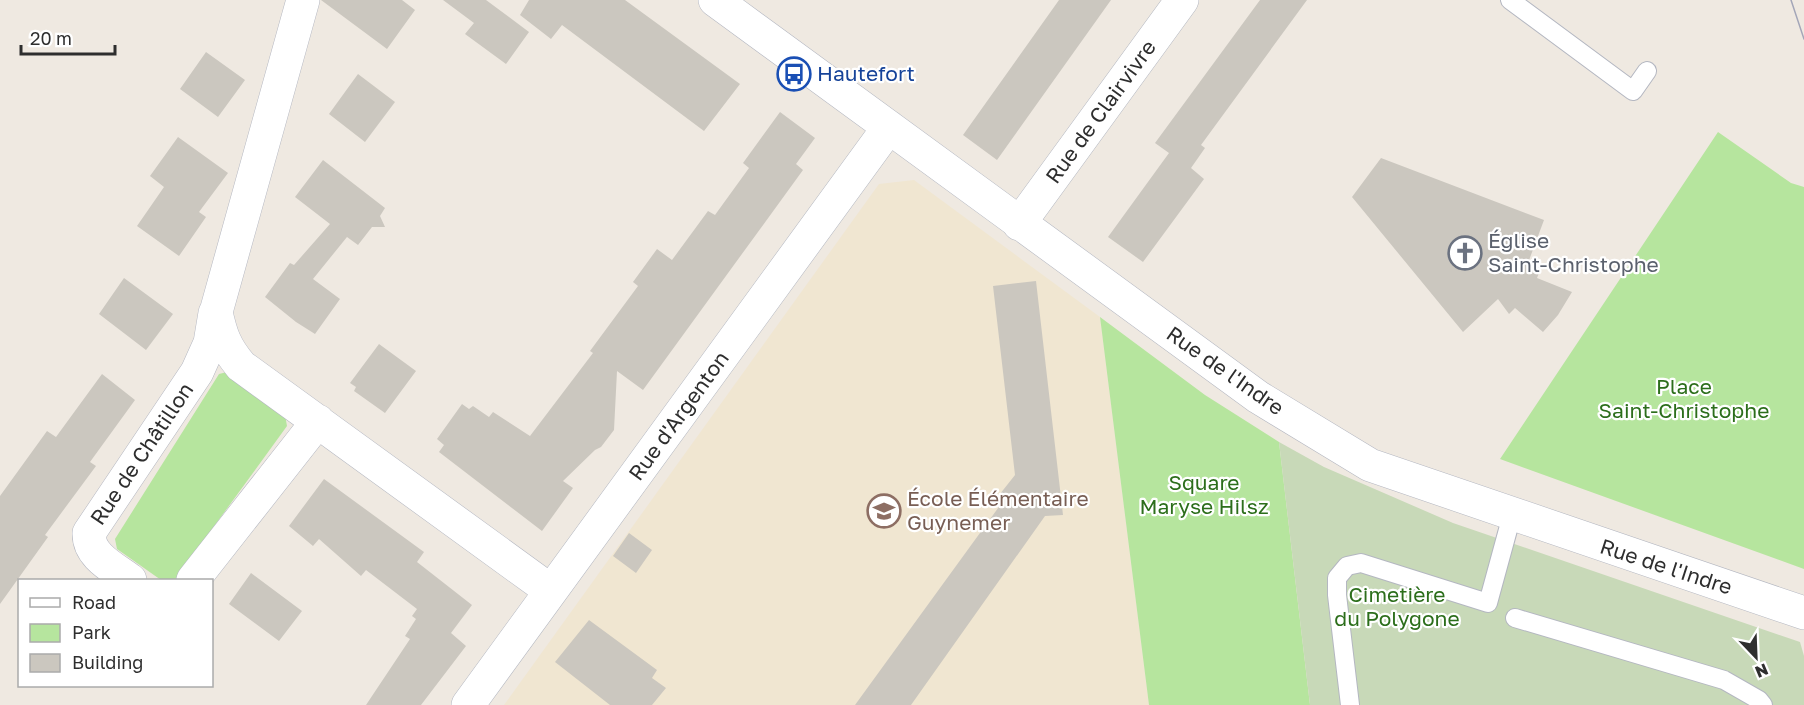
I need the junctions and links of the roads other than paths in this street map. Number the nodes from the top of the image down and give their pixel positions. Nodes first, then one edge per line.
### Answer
1 (303, 0) edge
2 (714, 0) edge
3 (1182, 0) edge
4 (1510, 0) edge
5 (1647, 71) dead end
6 (890, 127) junction
7 (1019, 224) junction
8 (216, 312) junction
9 (318, 422) junction
10 (1512, 515) junction
11 (129, 579) edge
12 (194, 579) edge
13 (551, 591) junction
14 (1804, 613) edge
15 (1515, 618) dead end
16 (468, 705) edge
17 (1350, 705) edge
18 (1762, 705) edge

1 - 8 street, Rue de Châtillon
2 - 6 street, Rue de l'Indre
3 - 7 street, Rue de Clairvivre
4 - 5 lane
6 - 7 street, Rue de l'Indre
6 - 13 street, Rue d'Argenton
7 - 10 street, Rue de l'Indre
8 - 9 street
8 - 11 street, Rue de Châtillon
9 - 12 street
9 - 13 street
10 - 14 street, Rue de l'Indre
10 - 17 lane
13 - 16 street, Rue d'Argenton
15 - 18 lane

